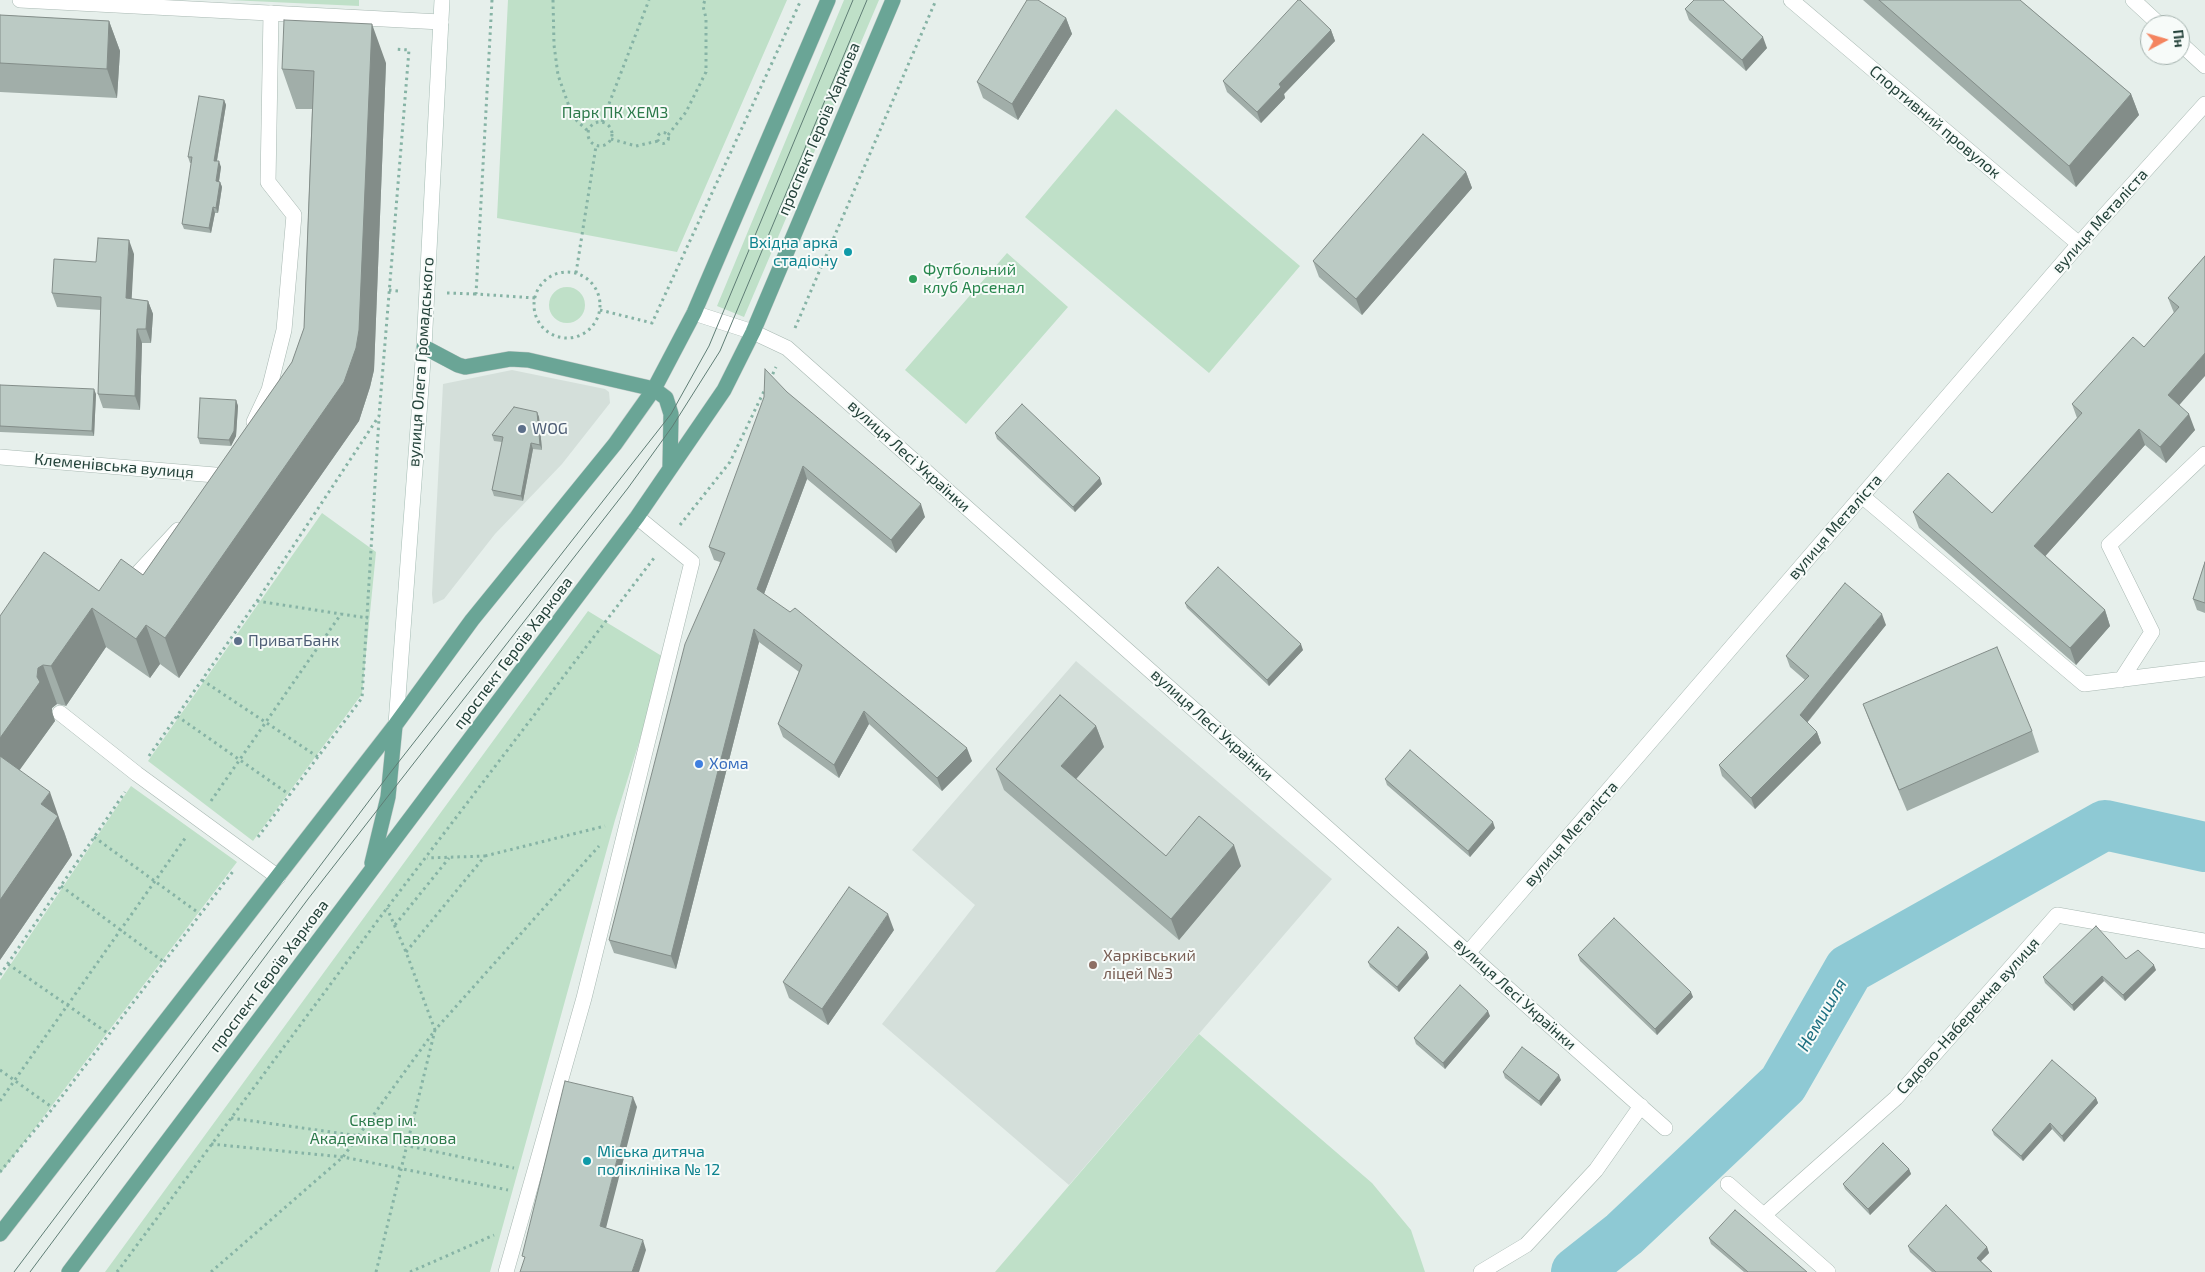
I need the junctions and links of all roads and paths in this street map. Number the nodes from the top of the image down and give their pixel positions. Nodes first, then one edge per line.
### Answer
1 (20, 0) edge
2 (442, 0) edge
3 (492, 0) edge
4 (553, 0) edge
5 (649, 0) edge
6 (705, 0) edge
7 (802, 0) edge
8 (828, 0) edge
9 (892, 0) edge
10 (936, 0) edge
11 (1791, 0) edge
12 (2133, 0) edge
13 (271, 13) junction
14 (2149, 15) edge
15 (441, 22) junction
16 (394, 49) dead end
17 (2190, 52) edge
18 (2205, 66) edge
19 (2205, 104) edge
20 (602, 122) junction
21 (588, 131) junction
22 (668, 135) junction
23 (610, 139) junction
24 (658, 141) junction
25 (596, 146) junction
26 (2079, 244) junction
27 (576, 273) junction
28 (389, 290) junction
29 (399, 291) dead end
30 (446, 293) dead end
31 (476, 294) junction
32 (535, 298) junction
33 (600, 310) junction
34 (694, 313) junction
35 (753, 332) junction
36 (424, 347) junction
37 (787, 348) junction
38 (765, 372) edge
39 (772, 376) junction
40 (654, 389) junction
41 (379, 416) junction
42 (248, 433) edge
43 (2205, 454) edge
44 (0, 457) edge
45 (236, 459) edge
46 (670, 469) junction
47 (227, 476) junction
48 (214, 490) edge
49 (1862, 496) junction
50 (637, 517) junction
51 (189, 518) edge
52 (667, 541) junction
53 (118, 595) edge
54 (257, 601) junction
55 (341, 614) junction
56 (368, 618) junction
57 (2205, 669) edge
58 (202, 680) junction
59 (2121, 680) junction
60 (60, 713) dead end
61 (177, 716) junction
62 (266, 722) junction
63 (396, 724) junction
64 (318, 756) junction
65 (240, 760) junction
66 (137, 774) junction
67 (290, 795) junction
68 (198, 820) junction
69 (609, 825) dead end
70 (94, 837) junction
71 (599, 845) dead end
72 (246, 854) junction
73 (484, 856) junction
74 (449, 857) junction
75 (427, 858) junction
76 (371, 870) junction
77 (278, 877) junction
78 (155, 881) junction
79 (61, 886) junction
80 (387, 908) junction
81 (200, 914) junction
82 (395, 925) junction
83 (120, 931) junction
84 (2205, 942) edge
85 (406, 952) junction
86 (1468, 953) junction
87 (164, 962) junction
88 (8, 964) junction
89 (0, 975) edge
90 (67, 1005) junction
91 (435, 1030) junction
92 (109, 1034) junction
93 (0, 1070) edge
94 (15, 1080) junction
95 (0, 1101) edge
96 (1641, 1106) junction
97 (53, 1108) junction
98 (231, 1118) junction
99 (1665, 1128) dead end
100 (360, 1136) junction
101 (212, 1144) junction
102 (407, 1146) junction
103 (343, 1157) junction
104 (402, 1169) junction
105 (0, 1172) edge
106 (534, 1172) junction
107 (1728, 1184) dead end
108 (528, 1194) junction
109 (1764, 1215) junction
110 (520, 1224) junction
111 (0, 1234) edge
112 (69, 1272) edge
113 (117, 1272) edge
114 (212, 1272) edge
115 (376, 1272) edge
116 (410, 1272) edge
117 (506, 1272) edge
118 (1481, 1272) edge
119 (1828, 1272) edge

1 - 13 street
2 - 15 street, вулиця Олега Громадського
3 - 31 path
4 - 21 path
5 - 20 path
6 - 22 path
7 - 33 path
8 - 34 main road
9 - 35 main road, проспект Героїв Харкова
10 - 37 path
11 - 26 street, Спортивний провулок
12 - 14 street
13 - 15 street
13 - 42 street
15 - 36 street, вулиця Олега Громадського
16 - 28 path
17 - 18 street
19 - 26 street, вулиця Металіста
20 - 21 path
20 - 23 path
21 - 25 path
22 - 24 path
22 - 24 path
23 - 24 path
23 - 25 path
25 - 27 path
26 - 49 street, вулиця Металіста
27 - 32 path
27 - 33 path
28 - 29 path
28 - 41 path
30 - 31 path
31 - 32 path
32 - 33 path
34 - 35 street, вулиця Лесі Українки
34 - 40 main road
35 - 37 street, вулиця Лесі Українки
35 - 46 main road, проспект Героїв Харкова
36 - 40 main road
36 - 63 street, вулиця Олега Громадського
37 - 39 path
37 - 86 street, вулиця Лесі Українки
38 - 39 path
39 - 52 path
40 - 46 main road
40 - 63 main road
41 - 54 path
41 - 56 path
43 - 59 street
44 - 47 street, Клеменівська вулиця
45 - 47 street
46 - 50 main road, проспект Героїв Харкова
47 - 48 street
49 - 59 street
49 - 86 street, вулиця Металіста
50 - 52 street
50 - 76 main road, проспект Героїв Харкова
51 - 53 street
52 - 75 path
52 - 106 street
54 - 55 path
54 - 58 path
55 - 56 path
55 - 62 path
56 - 64 path
57 - 59 street
58 - 61 path
58 - 62 path
60 - 66 street
61 - 65 path
61 - 66 path
62 - 64 path
62 - 65 path
63 - 76 main road
63 - 77 main road
64 - 67 path
65 - 67 path
65 - 68 path
66 - 68 street
66 - 70 path
67 - 72 path
68 - 72 street
68 - 78 path
69 - 73 path
70 - 78 path
70 - 79 path
71 - 91 path
72 - 77 street
72 - 81 path
73 - 74 path
73 - 85 path
74 - 75 path
74 - 82 path
75 - 80 path
76 - 112 main road, проспект Героїв Харкова
77 - 111 main road
78 - 81 path
78 - 83 path
79 - 83 path
79 - 88 path
80 - 82 path
80 - 98 path
81 - 87 path
82 - 85 path
83 - 87 path
83 - 90 path
84 - 109 street, Садово-Набережна вулиця
85 - 91 path
86 - 96 street, вулиця Лесі Українки
87 - 92 path
88 - 89 path
88 - 90 path
90 - 92 path
90 - 94 path
91 - 100 path
91 - 102 path
92 - 97 path
93 - 94 path
94 - 95 path
94 - 97 path
96 - 99 street, вулиця Лесі Українки
96 - 118 street
97 - 105 path
98 - 100 path
98 - 101 path
100 - 102 path
100 - 103 path
101 - 103 path
101 - 113 path
102 - 104 path
102 - 106 path
103 - 104 path
103 - 114 path
104 - 108 path
104 - 115 path
106 - 108 street
107 - 109 street
108 - 110 street
109 - 119 street
110 - 116 path
110 - 117 street

